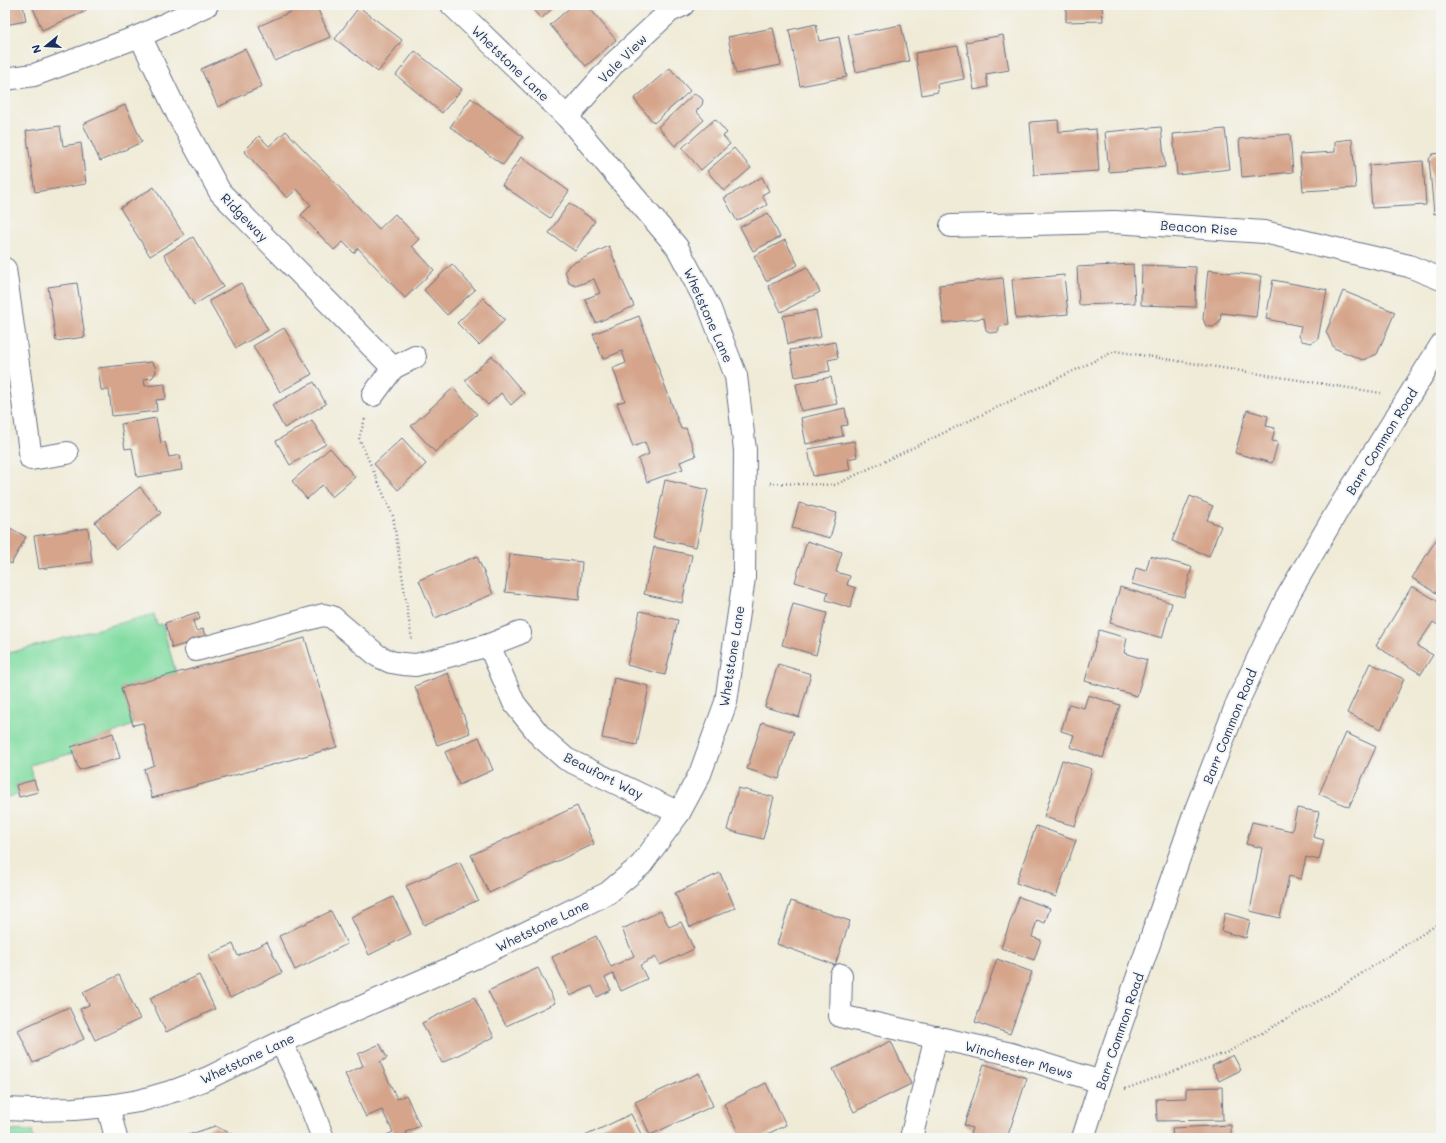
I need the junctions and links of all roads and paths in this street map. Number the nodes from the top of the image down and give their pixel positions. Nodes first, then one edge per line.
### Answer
1 (207, 5) edge
2 (452, 5) edge
3 (683, 5) edge
4 (140, 36) junction
5 (5, 79) edge
6 (567, 117) junction
7 (951, 226) dead end
8 (5, 269) edge
9 (1441, 279) edge
10 (1441, 345) edge
11 (415, 357) dead end
12 (393, 368) junction
13 (373, 395) joint
14 (1407, 397) junction
15 (67, 453) dead end
16 (744, 482) junction
17 (520, 633) dead end
18 (489, 645) junction
19 (196, 650) dead end
20 (416, 665) junction
21 (679, 813) junction
22 (1441, 922) edge
23 (841, 975) dead end
24 (936, 1037) junction
25 (281, 1042) junction
26 (1098, 1091) junction
27 (108, 1106) junction
28 (5, 1108) edge
29 (116, 1138) edge
30 (323, 1138) edge
31 (911, 1138) edge
32 (1083, 1138) edge

1 - 4 street
2 - 6 street, Whetstone Lane
3 - 6 street, Vale View
4 - 5 street
4 - 12 street, Ridgeway
6 - 16 street, Whetstone Lane
7 - 9 street, Beacon Rise
8 - 15 street
10 - 14 street, Barr Common Road
11 - 12 street
12 - 13 street
13 - 20 path
14 - 16 path
14 - 26 street, Barr Common Road
16 - 21 street, Whetstone Lane
17 - 18 street
18 - 20 street
18 - 21 street, Beaufort Way
19 - 20 street
21 - 25 street, Whetstone Lane
22 - 26 path
23 - 24 street, Winchester Mews
24 - 26 street, Winchester Mews
24 - 31 street
25 - 27 street, Whetstone Lane
25 - 30 street
26 - 32 street, Barr Common Road
27 - 28 street, Whetstone Lane
27 - 29 street

